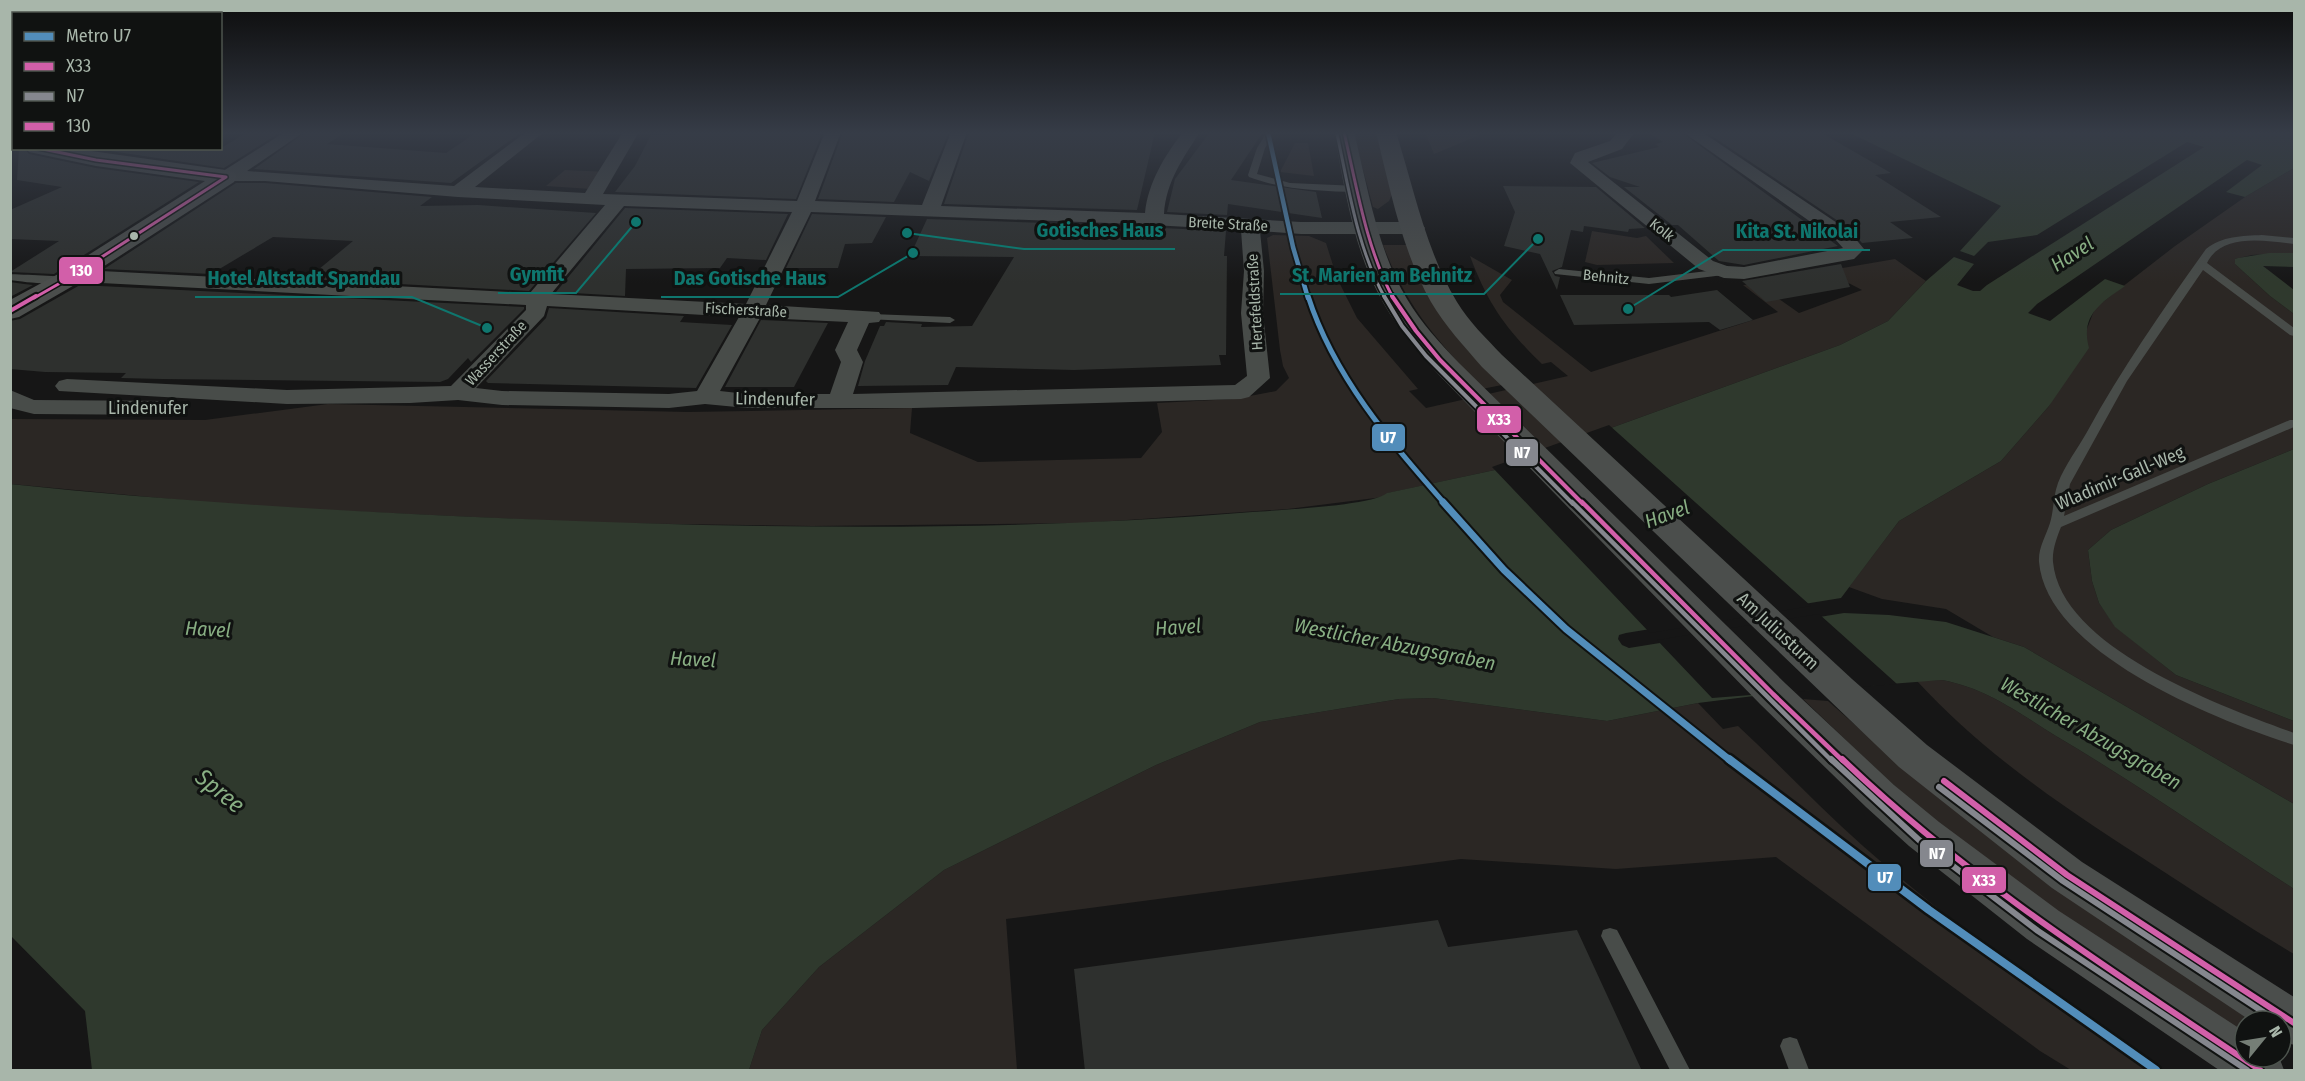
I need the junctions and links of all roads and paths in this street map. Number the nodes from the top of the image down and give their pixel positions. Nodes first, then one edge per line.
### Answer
1 (218, 182) edge
2 (343, 182) edge
3 (470, 182) edge
4 (600, 182) edge
5 (813, 182) edge
6 (940, 182) edge
7 (1163, 182) edge
8 (1280, 182) edge
9 (1356, 182) edge
10 (1401, 182) edge
11 (1603, 182) edge
12 (1765, 182) edge
13 (1358, 189) junction
14 (458, 192) junction
15 (591, 198) junction
16 (619, 200) junction
17 (804, 208) junction
18 (929, 212) junction
19 (1154, 220) junction
20 (1251, 225) junction
21 (1367, 228) junction
22 (1415, 228) junction
23 (2295, 234) edge
24 (2266, 237) junction
25 (2295, 241) edge
26 (2202, 264) junction
27 (1560, 272) dead end
28 (1734, 272) junction
29 (10, 277) edge
30 (69, 278) junction
31 (537, 298) junction
32 (10, 310) edge
33 (753, 310) junction
34 (866, 316) junction
35 (950, 320) dead end
36 (2295, 333) edge
37 (1259, 378) joint
38 (67, 386) dead end
39 (458, 393) junction
40 (10, 397) edge
41 (287, 397) junction
42 (705, 397) junction
43 (839, 401) junction
44 (2295, 423) edge
45 (2056, 524) junction
46 (2295, 739) edge
47 (1610, 936) dead end
48 (2295, 1023) edge
49 (1791, 1046) dead end
50 (1680, 1071) edge
51 (1798, 1071) edge
52 (2260, 1071) edge

1 - 30 main road
2 - 14 street, Breite Straße
3 - 14 street
4 - 15 street
5 - 17 street
6 - 18 street
7 - 19 street
8 - 13 lane
9 - 13 main road
10 - 22 main road, Am Juliusturm
11 - 28 street, Kolk
12 - 28 street, Behnitz
13 - 21 main road
14 - 15 street, Breite Straße
15 - 16 street, Breite Straße
16 - 17 street, Breite Straße
16 - 31 street, Wasserstraße
17 - 18 street, Breite Straße
17 - 33 street
18 - 19 street, Breite Straße
19 - 20 street, Breite Straße
20 - 21 street, Breite Straße
20 - 37 street, Hertefeldstraße
21 - 22 street, Breite Straße
21 - 52 main road
22 - 48 main road, Am Juliusturm
23 - 24 lane
24 - 25 lane
24 - 26 lane
26 - 36 lane
26 - 45 lane
27 - 28 lane, Behnitz
29 - 30 lane, Fischerstraße
30 - 31 street, Fischerstraße
30 - 32 main road
31 - 33 street, Fischerstraße
31 - 39 street, Wasserstraße
33 - 34 street, Fischerstraße
33 - 42 street
34 - 35 lane
34 - 43 street
37 - 43 street, Lindenufer
38 - 41 street, Lindenufer
39 - 41 street, Lindenufer
39 - 42 street, Lindenufer
40 - 41 street, Lindenufer
42 - 43 street, Lindenufer
44 - 45 lane, Wladimir-Gall-Weg
45 - 46 lane, Wladimir-Gall-Weg
47 - 50 lane
49 - 51 lane

